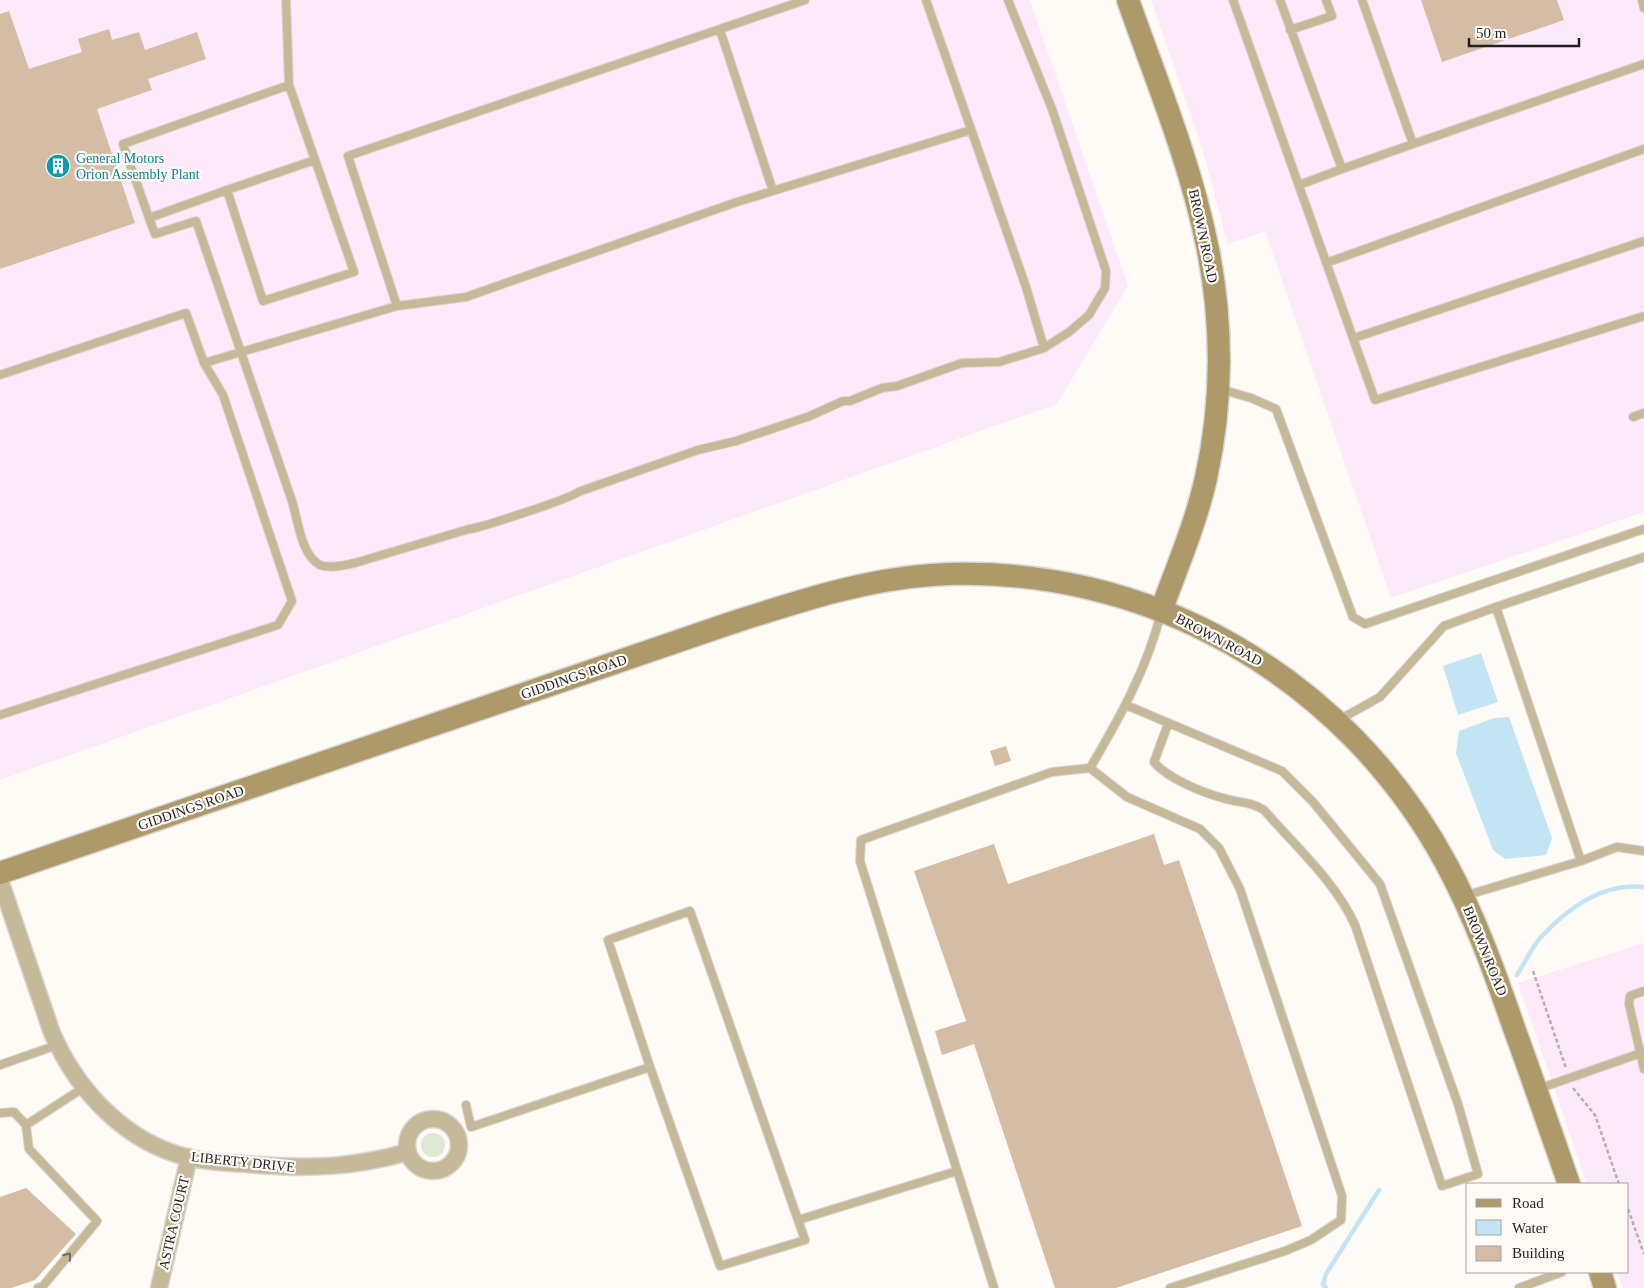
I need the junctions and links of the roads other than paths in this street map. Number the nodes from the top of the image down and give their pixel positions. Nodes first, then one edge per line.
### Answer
1 (286, 0) edge
2 (805, 0) edge
3 (926, 0) edge
4 (1008, 0) edge
5 (1128, 0) edge
6 (1233, 0) edge
7 (1280, 0) edge
8 (1326, 0) edge
9 (1362, 0) edge
10 (1642, 0) edge
11 (1644, 8) edge
12 (720, 30) junction
13 (1290, 30) junction
14 (1644, 64) edge
15 (289, 85) junction
16 (971, 130) junction
17 (1413, 144) junction
18 (1644, 149) edge
19 (315, 160) junction
20 (1342, 169) junction
21 (1299, 185) junction
22 (227, 190) junction
23 (773, 191) junction
24 (149, 218) junction
25 (1644, 241) edge
26 (1326, 262) junction
27 (397, 306) junction
28 (1644, 316) edge
29 (1354, 338) junction
30 (1044, 348) junction
31 (241, 352) junction
32 (204, 363) junction
33 (0, 375) edge
34 (1218, 388) junction
35 (1644, 413) edge
36 (1633, 417) dead end
37 (1644, 529) edge
38 (1644, 557) edge
39 (1496, 607) junction
40 (1161, 611) junction
41 (1126, 705) junction
42 (0, 715) edge
43 (1337, 721) junction
44 (1168, 724) junction
45 (1090, 768) junction
46 (1644, 851) edge
47 (1581, 861) junction
48 (0, 873) edge
49 (0, 880) edge
50 (1462, 896) junction
51 (1644, 991) edge
52 (57, 1045) junction
53 (1643, 1052) edge
54 (0, 1065) edge
55 (650, 1067) junction
56 (1644, 1069) edge
57 (83, 1088) junction
58 (1536, 1090) junction
59 (466, 1104) dead end
60 (0, 1114) edge
61 (26, 1124) junction
62 (408, 1152) dead end
63 (189, 1157) junction
64 (957, 1171) junction
65 (1569, 1183) edge
66 (798, 1220) junction
67 (1559, 1273) edge
68 (1600, 1273) edge
69 (38, 1288) edge
70 (159, 1288) edge
71 (994, 1288) edge
72 (1170, 1288) edge
73 (1519, 1288) edge
74 (1605, 1288) edge

1 - 15 lane
2 - 12 lane
3 - 16 lane
4 - 30 lane
5 - 34 main road, BROWN ROAD
6 - 21 lane
7 - 13 lane
8 - 13 lane
9 - 17 lane
10 - 11 lane
12 - 23 lane
12 - 27 lane
13 - 20 lane
14 - 17 lane
15 - 19 lane
15 - 24 lane
16 - 23 lane
16 - 30 lane
17 - 20 lane
18 - 26 lane
19 - 22 lane
19 - 22 lane
20 - 21 lane
21 - 26 lane
22 - 24 lane
23 - 27 lane
24 - 31 lane
25 - 29 lane
26 - 29 lane
27 - 31 lane
28 - 29 lane
30 - 31 lane
31 - 32 lane
32 - 33 lane
32 - 42 lane
34 - 37 lane
34 - 40 main road, BROWN ROAD
35 - 36 lane
38 - 39 lane
39 - 43 lane
39 - 47 lane
40 - 41 lane
40 - 43 main road, BROWN ROAD
40 - 48 main road, GIDDINGS ROAD
41 - 44 lane
41 - 45 lane
43 - 50 main road, BROWN ROAD
44 - 44 lane
45 - 64 lane
45 - 72 lane
46 - 47 lane
47 - 50 lane
49 - 52 street, LIBERTY DRIVE
50 - 58 main road, BROWN ROAD
51 - 53 lane
52 - 54 lane
52 - 57 street, LIBERTY DRIVE
53 - 56 lane
53 - 58 lane
55 - 59 lane
55 - 66 lane
55 - 66 lane
57 - 61 lane
57 - 63 street, LIBERTY DRIVE
58 - 65 main road, BROWN ROAD
60 - 61 lane
69 -> 61 lane
62 - 63 street, LIBERTY DRIVE
63 - 70 street, ASTRA COURT
64 - 66 lane
64 - 71 lane
67 - 73 lane
68 - 74 main road

